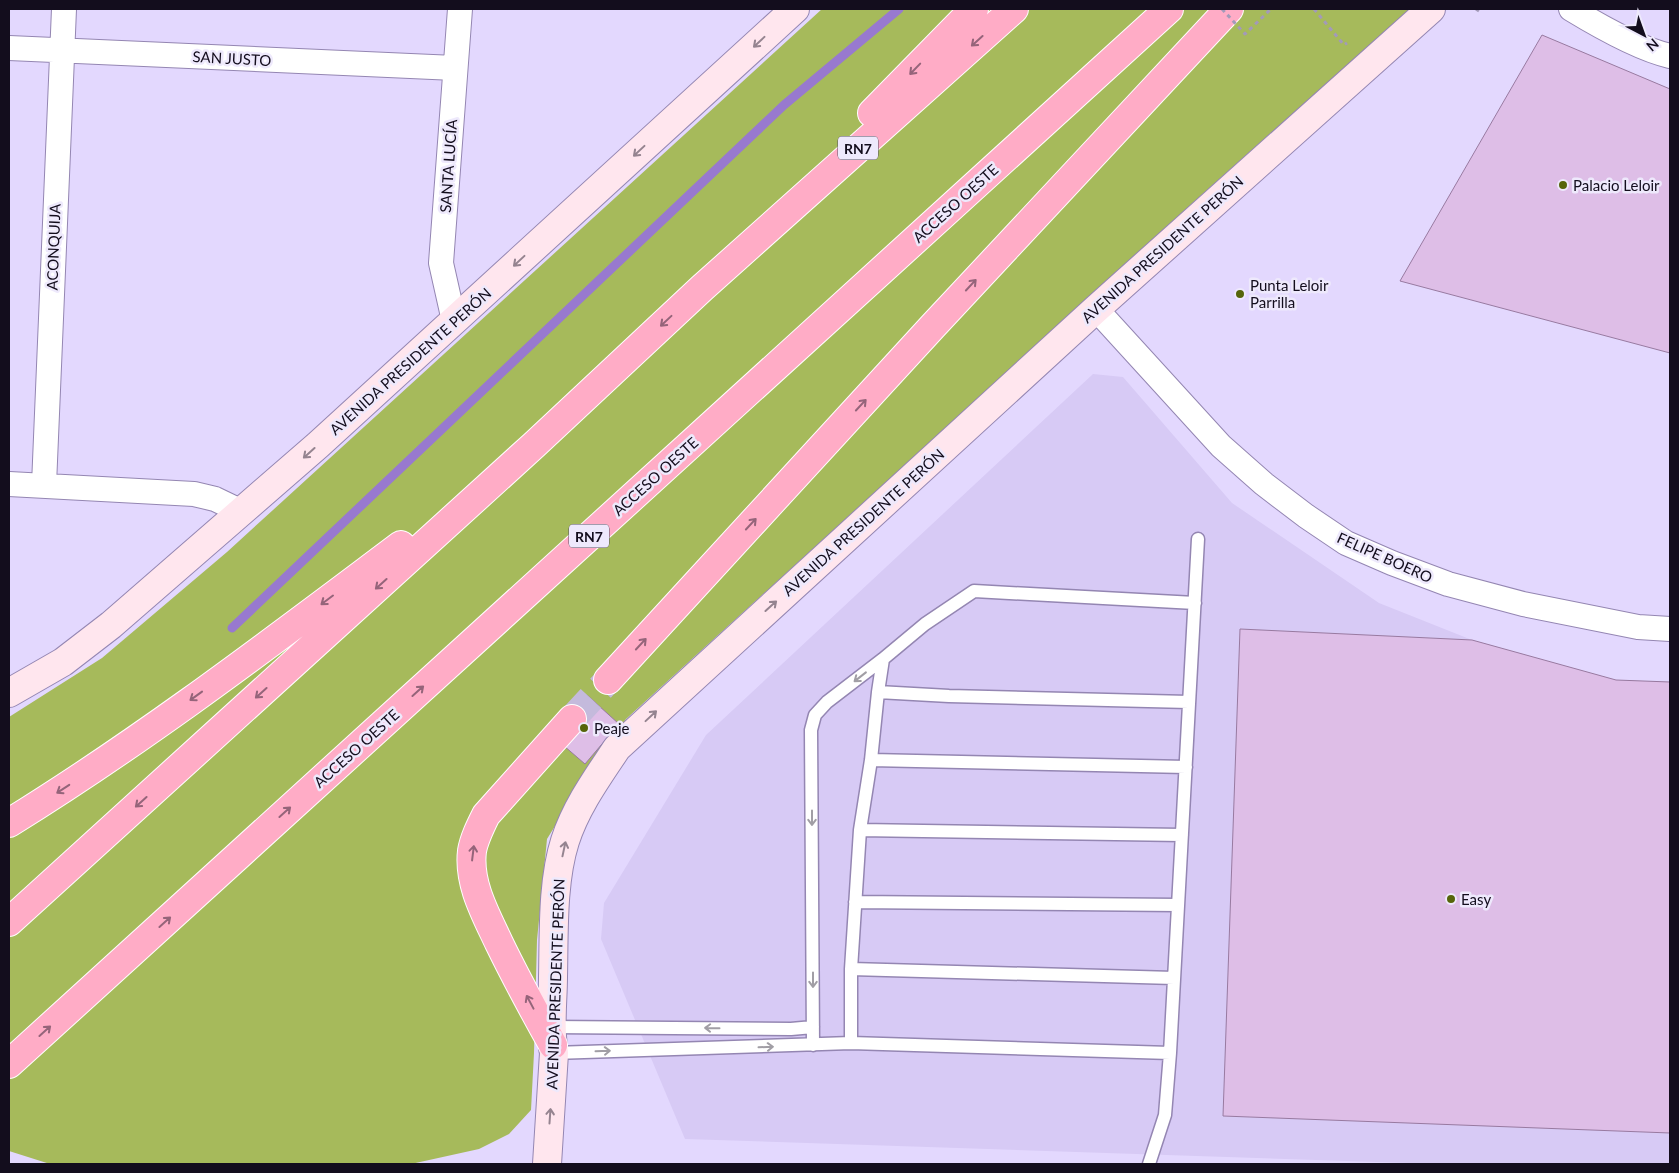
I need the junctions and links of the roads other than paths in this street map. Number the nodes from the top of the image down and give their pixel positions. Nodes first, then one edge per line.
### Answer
1 (64, 9) edge
2 (460, 9) edge
3 (795, 9) edge
4 (974, 9) edge
5 (1014, 9) edge
6 (1169, 9) edge
7 (1229, 9) edge
8 (1431, 9) edge
9 (1571, 9) edge
10 (9, 48) edge
11 (61, 50) junction
12 (1670, 56) edge
13 (455, 68) junction
14 (702, 288) junction
15 (1096, 309) junction
16 (454, 321) junction
17 (534, 445) junction
18 (9, 484) edge
19 (44, 485) junction
20 (242, 512) junction
21 (1198, 539) dead end
22 (1195, 603) junction
23 (1670, 629) edge
24 (883, 659) junction
25 (608, 680) tunnel mouth
26 (878, 692) junction
27 (9, 694) edge
28 (1189, 702) junction
29 (572, 719) tunnel mouth
30 (871, 760) junction
31 (1186, 767) junction
32 (9, 823) edge
33 (860, 830) junction
34 (1182, 835) junction
35 (855, 902) junction
36 (1178, 905) junction
37 (9, 922) edge
38 (851, 969) junction
39 (1174, 978) junction
40 (813, 1027) junction
41 (553, 1042) junction
42 (851, 1043) junction
43 (813, 1045) junction
44 (1170, 1052) junction
45 (9, 1064) edge
46 (547, 1164) edge
47 (1150, 1164) edge

1 - 11 street, ACONQUIJA
2 - 13 street, SANTA LUCÍA
3 -> 16 street, AVENIDA PRESIDENTE PERÓN
4 -> 14 highway
5 -> 14 highway, RN7
45 -> 6 highway, ACCESO OESTE / RN7
25 -> 7 highway
8 - 15 street, AVENIDA PRESIDENTE PERÓN
9 - 12 street
10 - 11 street, SAN JUSTO
11 - 13 street, SAN JUSTO
11 - 19 street, ACONQUIJA
13 - 16 street, SANTA LUCÍA
14 -> 17 highway, RN7
15 - 23 street, FELIPE BOERO
41 -> 15 street, AVENIDA PRESIDENTE PERÓN
16 -> 20 street, AVENIDA PRESIDENTE PERÓN
17 -> 32 highway
17 -> 37 highway, RN7
18 - 19 street
19 - 20 street
20 - 27 street, AVENIDA PRESIDENTE PERÓN
21 - 22 lane
22 - 24 lane
22 - 28 lane
24 - 26 lane
24 -> 40 lane
26 - 28 lane
26 - 30 lane
28 - 31 lane
41 -> 29 highway
30 - 31 lane
30 - 33 lane
31 - 34 lane
33 - 34 lane
33 - 35 lane
34 - 36 lane
35 - 36 lane
35 - 38 lane
36 - 39 lane
38 - 39 lane
38 - 42 lane
39 - 44 lane
40 -> 41 lane
40 - 43 lane
41 -> 43 lane
46 -> 41 street, AVENIDA PRESIDENTE PERÓN
42 - 43 lane
42 - 44 lane
44 - 47 lane

